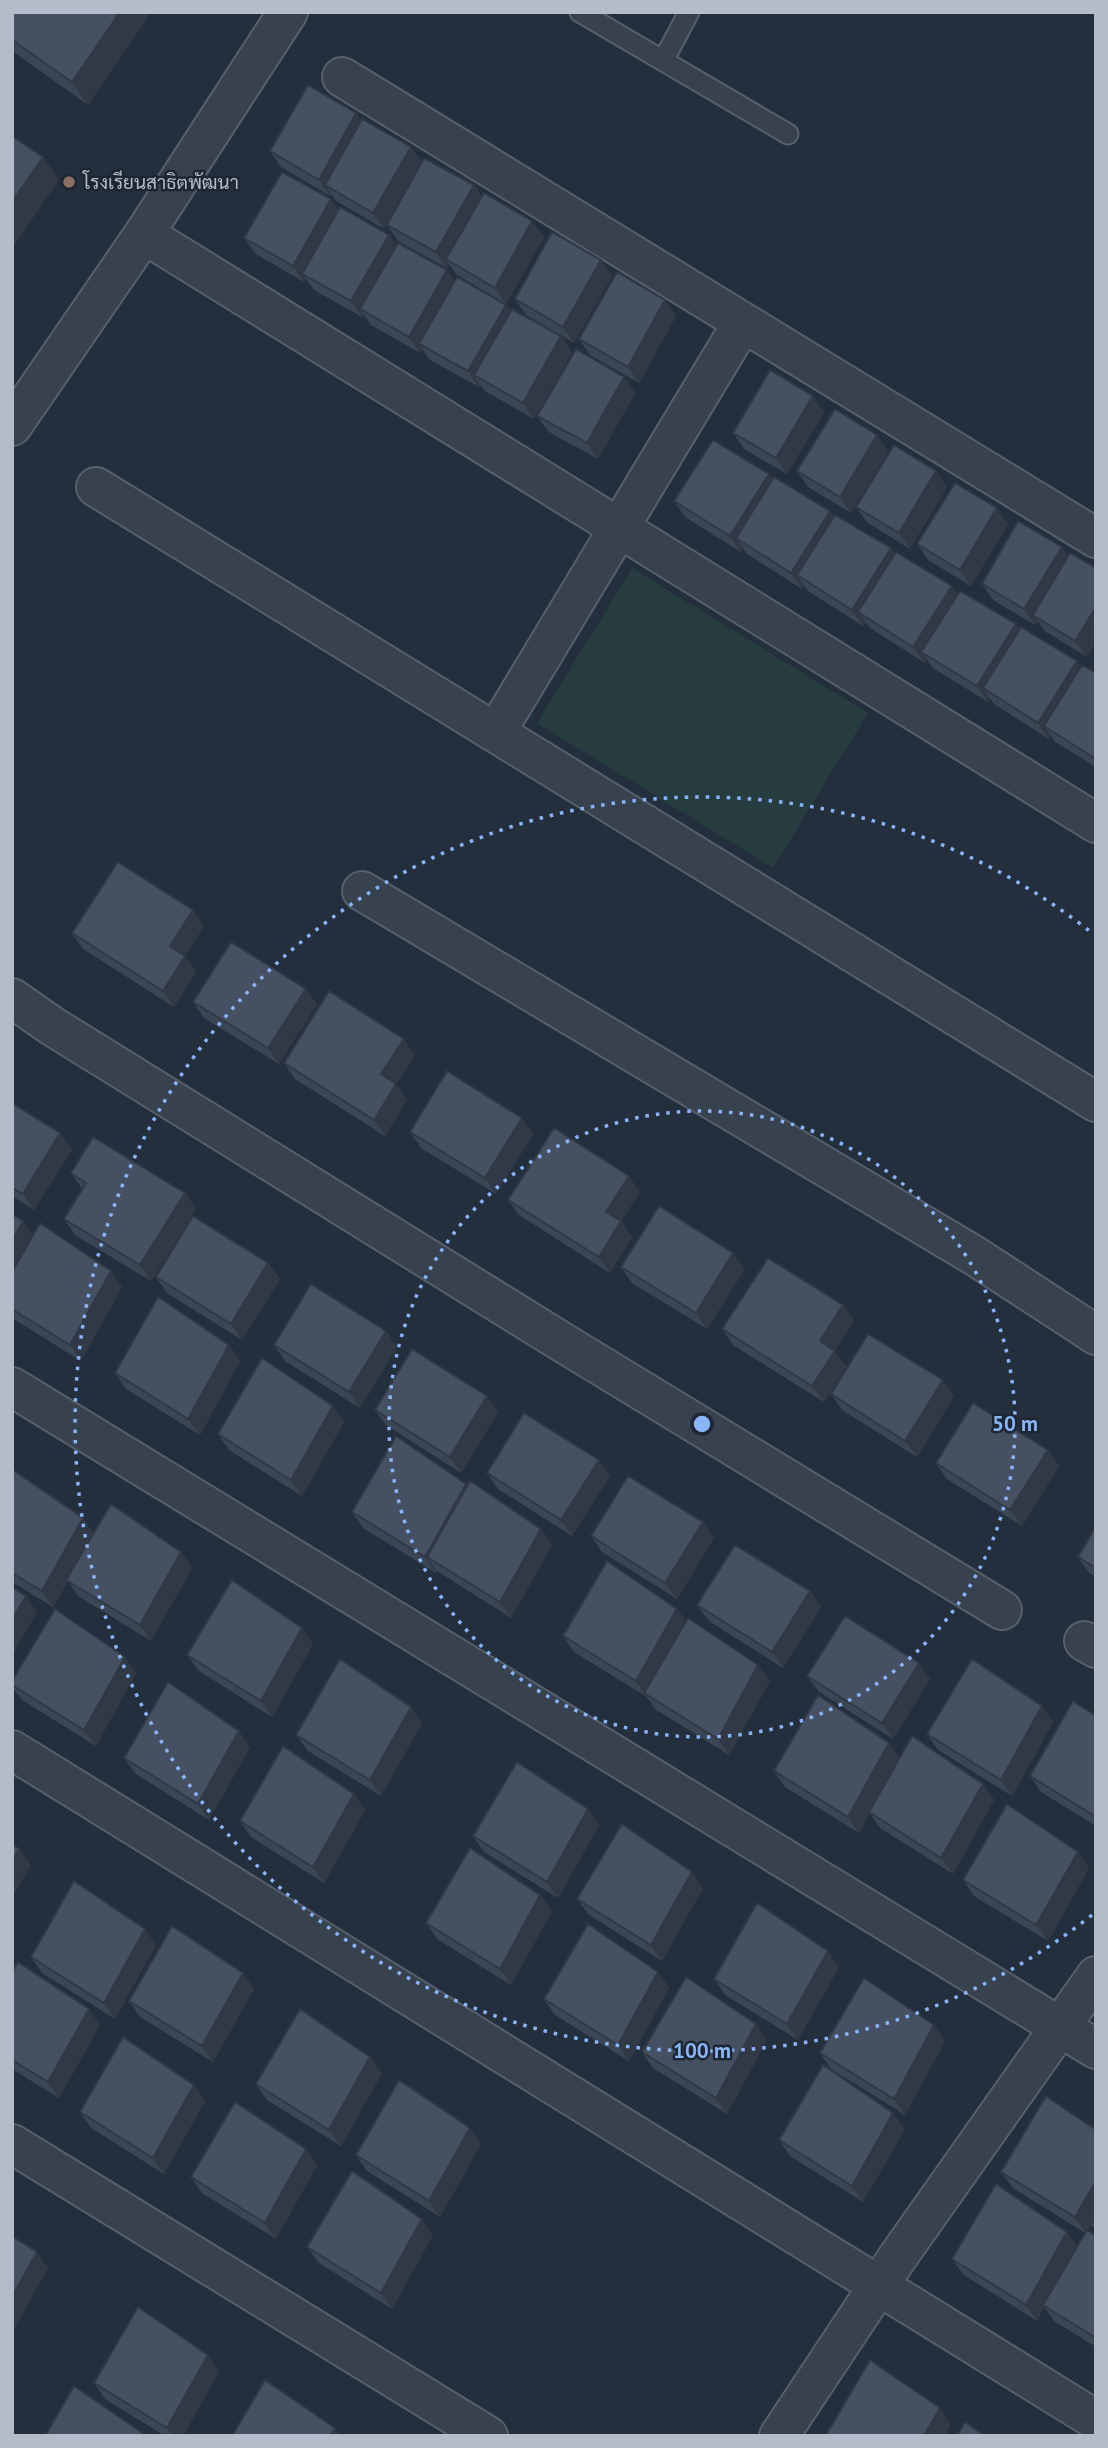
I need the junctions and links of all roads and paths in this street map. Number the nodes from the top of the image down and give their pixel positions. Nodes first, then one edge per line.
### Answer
1 (288, 12) edge
2 (580, 12) edge
3 (689, 12) edge
4 (663, 61) junction
5 (342, 77) dead end
6 (788, 134) dead end
7 (144, 234) junction
8 (743, 322) junction
9 (12, 426) edge
10 (96, 487) dead end
11 (619, 527) junction
12 (1096, 538) edge
13 (496, 732) junction
14 (1096, 822) edge
15 (362, 891) dead end
16 (12, 998) edge
17 (1096, 1102) edge
18 (1096, 1335) edge
19 (12, 1387) edge
20 (1002, 1610) dead end
21 (12, 1750) edge
22 (1096, 1976) edge
23 (1061, 2026) junction
24 (1096, 2049) edge
25 (12, 2144) edge
26 (879, 2285) junction
27 (1096, 2420) edge
28 (488, 2436) edge
29 (779, 2436) edge

1 - 7 street
2 - 4 lane
3 - 4 lane
4 - 6 lane
5 - 8 street
7 - 9 street
7 - 11 street
8 - 11 street
8 - 12 street
10 - 13 street
11 - 13 street
11 - 14 street
13 - 17 street
15 - 18 street
16 - 20 street
19 - 23 street
21 - 26 street
22 - 23 street
23 - 24 street
23 - 26 street
25 - 28 street
26 - 27 street
26 - 29 street

